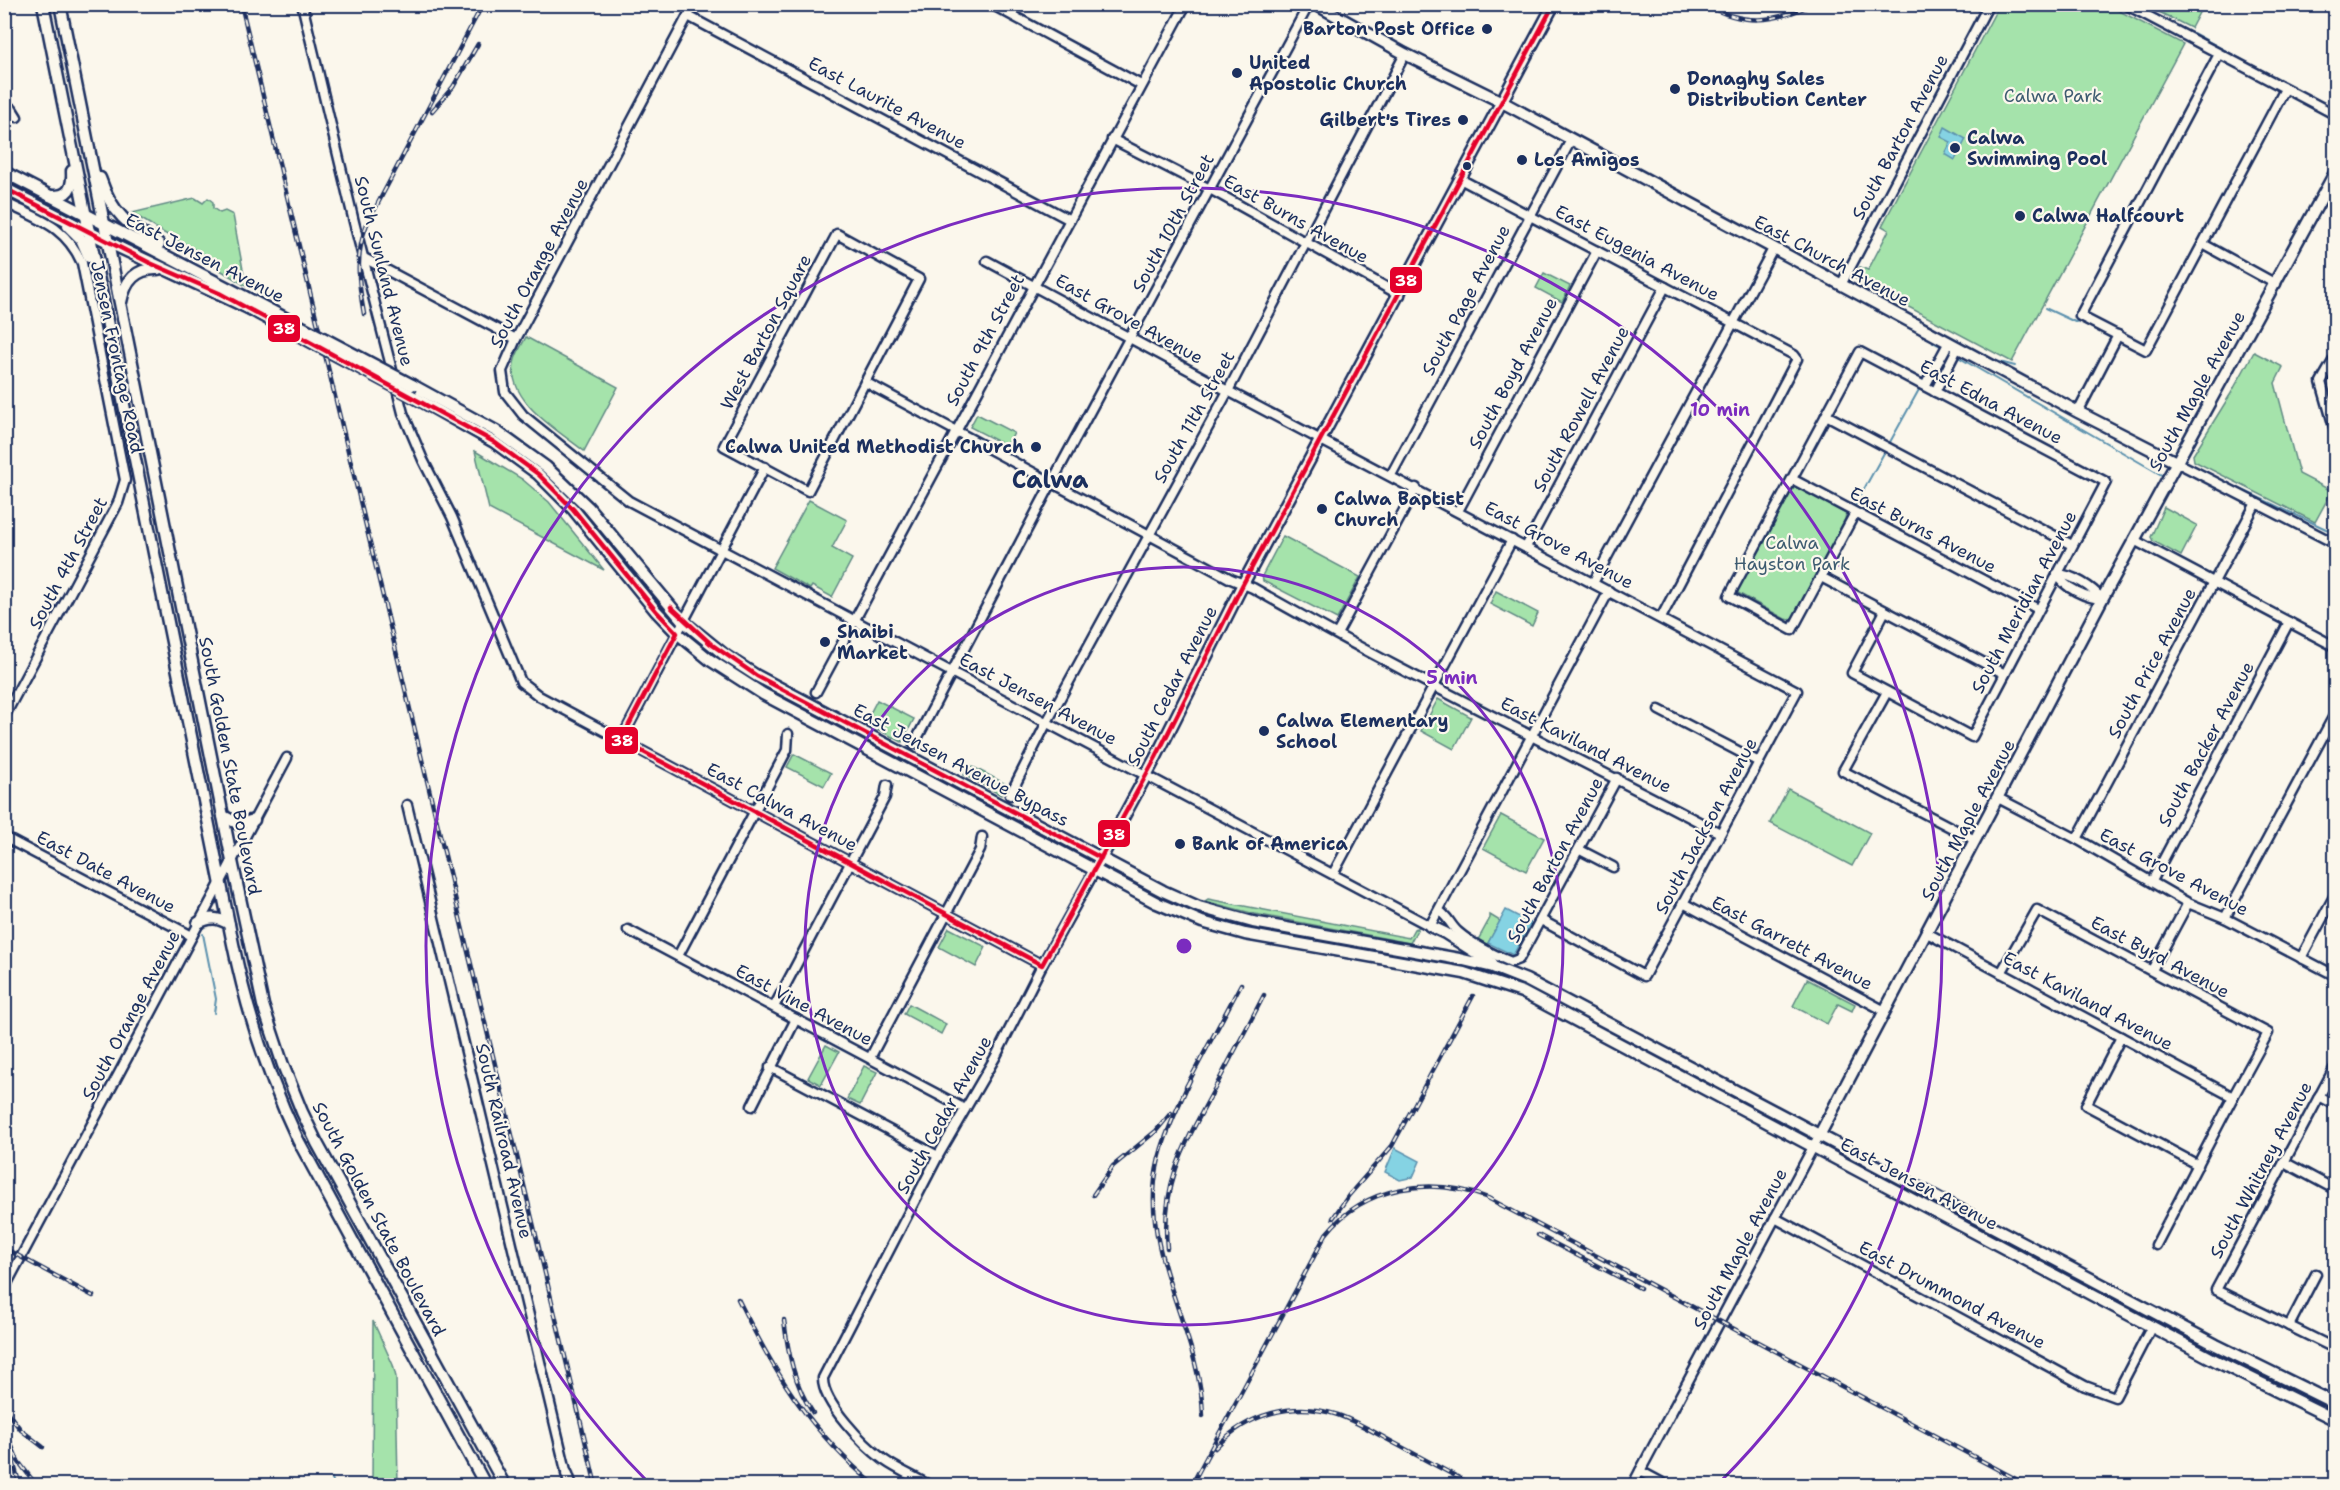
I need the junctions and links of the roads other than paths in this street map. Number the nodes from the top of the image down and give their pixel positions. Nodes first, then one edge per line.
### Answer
1 (43, 4) edge
2 (60, 4) edge
3 (302, 4) edge
4 (694, 4) edge
5 (992, 4) edge
6 (1186, 4) edge
7 (1310, 4) edge
8 (1315, 4) edge
9 (1554, 4) edge
10 (1989, 4) edge
11 (2125, 4) edge
12 (688, 16) junction
13 (1405, 54) junction
14 (2219, 54) junction
15 (1142, 85) junction
16 (2285, 89) junction
17 (1502, 102) junction
18 (4, 104) edge
19 (2336, 115) edge
20 (17, 117) dead end
21 (1112, 139) junction
22 (87, 140) junction
23 (1571, 140) junction
24 (70, 141) junction
25 (2336, 171) edge
26 (4, 172) edge
27 (4, 177) edge
28 (1460, 179) junction
29 (21, 181) junction
30 (4, 188) edge
31 (1209, 189) junction
32 (50, 196) junction
33 (4, 202) edge
34 (44, 209) junction
35 (86, 214) junction
36 (1529, 215) junction
37 (1070, 220) junction
38 (103, 224) junction
39 (89, 233) junction
40 (106, 241) junction
41 (1305, 243) junction
42 (2203, 244) junction
43 (1773, 249) junction
44 (1597, 251) junction
45 (364, 258) junction
46 (987, 261) dead end
47 (165, 270) junction
48 (218, 281) junction
49 (2276, 284) junction
50 (1033, 285) junction
51 (1841, 285) junction
52 (1665, 287) junction
53 (1400, 295) junction
54 (120, 305) junction
55 (105, 307) junction
56 (1733, 322) junction
57 (2118, 335) junction
58 (516, 339) junction
59 (1131, 339) junction
60 (1953, 344) junction
61 (2336, 356) edge
62 (865, 382) junction
63 (1925, 386) junction
64 (1228, 391) junction
65 (1935, 392) junction
66 (2078, 412) junction
67 (1826, 414) junction
68 (483, 429) junction
69 (955, 431) junction
70 (2336, 434) edge
71 (1321, 438) junction
72 (2176, 462) junction
73 (765, 467) junction
74 (1391, 475) junction
75 (1792, 479) junction
76 (1052, 482) junction
77 (2106, 482) joint
78 (124, 488) joint
79 (1416, 488) junction
80 (629, 501) joint
81 (2256, 503) junction
82 (1458, 511) junction
83 (1855, 513) junction
84 (1149, 534) junction
85 (1512, 540) junction
86 (2134, 540) junction
87 (2335, 542) edge
88 (2072, 545) junction
89 (1526, 547) junction
90 (721, 550) junction
91 (2057, 574) junction
92 (1821, 577) junction
93 (2213, 582) junction
94 (1593, 583) junction
95 (1243, 584) junction
96 (1610, 591) junction
97 (2102, 599) junction
98 (2038, 609) junction
99 (1885, 611) junction
100 (1661, 618) junction
101 (854, 620) junction
102 (683, 621) junction
103 (2289, 622) junction
104 (677, 633) junction
105 (1337, 634) junction
106 (2336, 647) edge
107 (514, 670) joint
108 (951, 672) junction
109 (2005, 674) junction
110 (1434, 686) junction
111 (1797, 691) joint
112 (816, 692) dead end
113 (1887, 692) junction
114 (1659, 710) dead end
115 (2336, 712) edge
116 (4, 717) edge
117 (1047, 722) junction
118 (788, 734) dead end
119 (1531, 737) junction
120 (621, 740) junction
121 (914, 744) dead end
122 (287, 758) dead end
123 (1759, 762) junction
124 (1146, 774) junction
125 (1617, 778) junction
126 (887, 785) dead end
127 (1010, 795) dead end
128 (1998, 798) junction
129 (407, 805) dead end
130 (754, 811) junction
131 (223, 816) junction
132 (254, 820) junction
133 (1720, 833) junction
134 (4, 837) edge
135 (982, 837) dead end
136 (2077, 839) junction
137 (1975, 840) junction
138 (1580, 850) junction
139 (1101, 858) junction
140 (232, 861) junction
141 (850, 862) junction
142 (1613, 867) dead end
143 (1095, 870) junction
144 (1334, 874) junction
145 (220, 880) junction
146 (2152, 881) junction
147 (2336, 893) edge
148 (1683, 903) junction
149 (2188, 903) junction
150 (1439, 911) junction
151 (946, 914) junction
152 (2224, 918) junction
153 (1541, 920) junction
154 (198, 923) junction
155 (229, 924) junction
156 (1431, 926) junction
157 (628, 930) dead end
158 (1927, 933) junction
159 (192, 936) junction
160 (678, 956) junction
161 (2301, 958) junction
162 (1042, 965) junction
163 (2152, 970) junction
164 (2001, 973) junction
165 (1510, 974) junction
166 (2336, 976) edge
167 (1486, 979) joint
168 (774, 1007) junction
169 (1885, 1011) junction
170 (796, 1019) junction
171 (2121, 1037) junction
172 (870, 1058) junction
173 (2336, 1065) edge
174 (770, 1067) junction
175 (2319, 1096) junction
176 (2233, 1097) junction
177 (2336, 1105) edge
178 (752, 1106) dead end
179 (965, 1109) junction
180 (1820, 1134) junction
181 (1813, 1146) junction
182 (938, 1156) junction
183 (2284, 1162) junction
184 (2198, 1165) junction
185 (2336, 1190) edge
186 (1775, 1218) junction
187 (2156, 1245) dead end
188 (2316, 1274) dead end
189 (4, 1288) edge
190 (2152, 1326) junction
191 (2289, 1326) junction
192 (2336, 1349) edge
193 (2336, 1404) edge
194 (2336, 1420) edge
195 (1640, 1471) junction
196 (569, 1482) edge
197 (486, 1485) edge
198 (505, 1485) edge
199 (930, 1485) edge
200 (1632, 1485) edge
201 (1668, 1485) edge

1 - 24 main road, South Golden State Boulevard
2 - 22 main road, South Golden State Boulevard
3 - 45 street, South Sunland Avenue
4 - 12 street, South Orange Avenue
5 - 15 street
6 - 15 street, South 9th Street
7 - 31 street, South 10th Street
8 - 13 main road, East Church Avenue
9 - 17 main road, South Cedar Avenue
10 - 51 street, South Barton Avenue
11 - 14 street
12 - 37 street, East Laurite Avenue
12 - 58 street, South Orange Avenue
13 - 17 main road, East Church Avenue
13 - 41 street, South 11th Street
14 - 16 street
14 - 57 street
15 - 21 street, South 9th Street
16 - 19 street
16 - 42 street
17 - 23 main road, East Church Avenue
17 - 28 main road, South Cedar Avenue
18 - 20 street
21 - 31 street, East Burns Avenue
21 - 37 street, South 9th Street
22 - 38 main road, South Golden State Boulevard
22 - 48 main road
23 - 36 street, South Page Avenue
23 - 43 main road, East Church Avenue
24 - 32 main road
24 - 35 main road, South Golden State Boulevard
25 - 49 main road, South Maple Avenue
26 - 29 main road, East Jensen Avenue
27 - 29 main road
28 - 36 street, East Eugenia Avenue
28 - 53 main road, South Cedar Avenue
29 - 32 main road, East Jensen Avenue
30 - 34 main road, East Jensen Avenue
31 - 41 street, East Burns Avenue
31 - 59 street, South 10th Street
32 - 35 main road, East Jensen Avenue
33 - 78 street, Jensen Frontage Road
34 - 39 main road, East Jensen Avenue
34 - 55 main road
35 - 38 main road, East Jensen Avenue
35 - 39 main road, South Golden State Boulevard
36 - 44 street, East Eugenia Avenue
36 - 74 street, South Page Avenue
37 - 50 street, South 9th Street
38 - 40 main road, South Golden State Boulevard
38 - 48 main road, East Jensen Avenue
39 - 40 main road, East Jensen Avenue
39 - 55 main road, South Golden State Boulevard
40 - 47 main road, East Jensen Avenue
40 - 54 main road, South Golden State Boulevard
41 - 53 street, East Burns Avenue
41 - 64 street, South 11th Street
42 - 49 street
42 - 57 street
43 - 51 main road, East Church Avenue
43 - 56 street
44 - 52 street, East Eugenia Avenue
44 - 82 street, South Boyd Avenue
45 - 58 street
45 - 107 street, South Sunland Avenue
46 - 50 street, East Grove Avenue
47 - 54 main road
47 - 68 main road, East Jensen Avenue, bridge
48 - 68 main road, East Jensen Avenue, bridge
49 - 72 main road, South Maple Avenue
50 - 59 street, East Grove Avenue
50 - 69 street, South 9th Street
51 - 60 main road, East Church Avenue
52 - 56 street, East Eugenia Avenue
52 - 89 street, South Rowell Avenue
53 - 71 main road, South Cedar Avenue
54 - 131 main road, South Golden State Boulevard
55 - 145 main road, South Golden State Boulevard
56 - 94 street
56 - 100 street, East Eugenia Avenue
57 - 66 street
58 - 80 street, South Orange Avenue
59 - 64 street, East Grove Avenue
59 - 76 street, South 10th Street
60 - 63 street
60 - 65 street
60 - 66 main road, East Church Avenue
61 - 70 street
62 - 69 street, East Kaviland Avenue
62 - 73 street
62 - 73 street, West Barton Square
63 - 65 street, East Edna Avenue
63 - 67 street, East Edna Avenue
64 - 71 street, East Grove Avenue
64 - 84 street, South 11th Street
65 - 77 street, East Edna Avenue
66 - 72 main road, East Church Avenue
67 - 75 street
67 - 88 street
68 - 102 main road, East Jensen Avenue Bypass
68 - 104 main road, East Jensen Avenue Bypass
69 - 76 street, East Kaviland Avenue
69 - 101 street, South 9th Street
71 - 74 street, East Grove Avenue
71 - 95 main road, South Cedar Avenue
72 - 81 street, East Church Avenue
72 - 86 main road, South Maple Avenue
73 - 90 street
74 - 79 street, East Grove Avenue
75 - 83 street, East Burns Avenue
75 - 92 street
76 - 84 street, East Kaviland Avenue
76 - 108 street, South 10th Street
77 - 88 street, South Meridian Avenue
78 - 116 street, South 4th Street
79 - 82 street, East Grove Avenue
79 - 105 street
80 - 90 street, East Jensen Avenue
81 - 87 street, East Church Avenue
81 - 93 street, South Price Avenue
82 - 85 street, East Grove Avenue
83 - 92 street
83 - 98 street, East Burns Avenue
84 - 95 street, East Kaviland Avenue
84 - 117 street, South 11th Street
85 - 89 street, East Grove Avenue
85 - 110 street
86 - 93 street
86 - 97 main road, South Maple Avenue
88 - 91 street, South Meridian Avenue
89 - 94 street, East Grove Avenue
90 - 101 street, East Jensen Avenue
90 - 102 street
91 - 97 street
91 - 98 street, South Meridian Avenue
92 - 99 street
93 - 103 street
93 - 136 street, South Price Avenue
94 - 96 street, East Grove Avenue
95 - 105 street, East Kaviland Avenue
95 - 124 main road, South Cedar Avenue
96 - 100 street, East Grove Avenue
96 - 119 street
97 - 128 main road, South Maple Avenue
98 - 109 street, South Meridian Avenue
99 - 109 street
99 - 113 street
100 - 111 street, East Grove Avenue
101 - 108 street, East Jensen Avenue
101 - 112 street, South 9th Street
102 - 104 street
102 - 139 main road, East Jensen Avenue Bypass
103 - 106 street
103 - 146 street, South Backer Avenue
104 - 120 street
104 - 143 main road, East Jensen Avenue Bypass
105 - 110 street, East Kaviland Avenue
107 - 120 street, East Calwa Avenue
108 - 117 street, East Jensen Avenue
108 - 121 street, South 10th Street
109 - 113 street, South Meridian Avenue
110 - 119 street, East Kaviland Avenue
110 - 144 street
111 - 123 street, South Jackson Avenue
113 - 137 street
114 - 123 street
115 - 152 street
117 - 124 street, East Jensen Avenue
117 - 127 street, South 11th Street
118 - 130 street
119 - 125 street, East Kaviland Avenue
119 - 150 street
120 - 130 street, East Calwa Avenue
122 - 132 street, South Orange Avenue
123 - 133 street, South Jackson Avenue
124 - 139 main road, South Cedar Avenue
124 - 144 street, East Jensen Avenue
125 - 133 street, East Kaviland Avenue
125 - 138 street, South Barton Avenue
126 - 141 street
128 - 136 street, East Grove Avenue
128 - 137 main road, South Maple Avenue
129 - 196 street, South Railroad Avenue
130 - 141 street, East Calwa Avenue
130 - 160 street
131 - 132 main road
131 - 140 main road, South Golden State Boulevard
132 - 140 street, South Orange Avenue
133 - 148 street, South Jackson Avenue
134 - 159 street, East Date Avenue
135 - 151 street
136 - 146 street, East Grove Avenue
137 - 158 main road, South Maple Avenue
138 - 142 street
138 - 153 street, South Barton Avenue
139 - 143 main road, South Cedar Avenue
139 - 165 main road, East Jensen Avenue Bypass
140 - 145 street, South Orange Avenue
140 - 198 main road, South Golden State Boulevard
141 - 151 street, East Calwa Avenue
141 - 168 street
143 - 162 street, South Cedar Avenue
143 - 167 main road, East Jensen Avenue Bypass
144 - 156 street, East Jensen Avenue
145 - 154 street, South Orange Avenue
145 - 155 main road, South Golden State Boulevard
146 - 149 street, East Grove Avenue
147 - 161 street
148 - 153 street, South Jackson Avenue
148 - 169 street, East Garrett Avenue
149 - 152 street, East Grove Avenue
149 - 163 street
150 - 153 street, South Barton Avenue
150 - 156 street
151 - 162 street, East Calwa Avenue
151 - 172 street
152 - 161 street, East Grove Avenue
154 - 155 main road
154 - 159 street, South Orange Avenue
155 - 197 main road, South Golden State Boulevard
156 - 165 main road
157 - 160 street, East Vine Avenue
158 - 164 street, East Kaviland Avenue
158 - 169 main road, South Maple Avenue
159 - 189 street, South Orange Avenue
160 - 168 street, East Vine Avenue
161 - 166 street, East Grove Avenue
162 - 179 street, South Cedar Avenue
163 - 164 street, East Byrd Avenue
163 - 176 street, East Byrd Avenue
164 - 171 street, East Kaviland Avenue
165 - 180 main road, East Jensen Avenue
167 - 181 main road, East Jensen Avenue
168 - 170 street, East Vine Avenue
169 - 180 main road, South Maple Avenue
170 - 172 street, East Vine Avenue
170 - 174 street
171 - 176 street, East Kaviland Avenue
171 - 184 street
172 - 179 street, East Vine Avenue
173 - 175 street, South Whitney Avenue
174 - 178 street
174 - 182 street
175 - 177 street
175 - 183 street, South Whitney Avenue
176 - 184 street
179 - 182 street, South Cedar Avenue
180 - 181 street, South Maple Avenue
180 - 193 main road, East Jensen Avenue
181 - 186 street, South Maple Avenue
181 - 190 main road, East Jensen Avenue
182 - 199 street, South Cedar Avenue
183 - 185 street
183 - 191 street, South Whitney Avenue
184 - 187 street
186 - 190 street, East Drummond Avenue
186 - 195 street, South Maple Avenue
188 - 191 street
190 - 194 main road, East Jensen Avenue
191 - 192 street
195 - 200 street, South Maple Avenue
195 - 201 street

